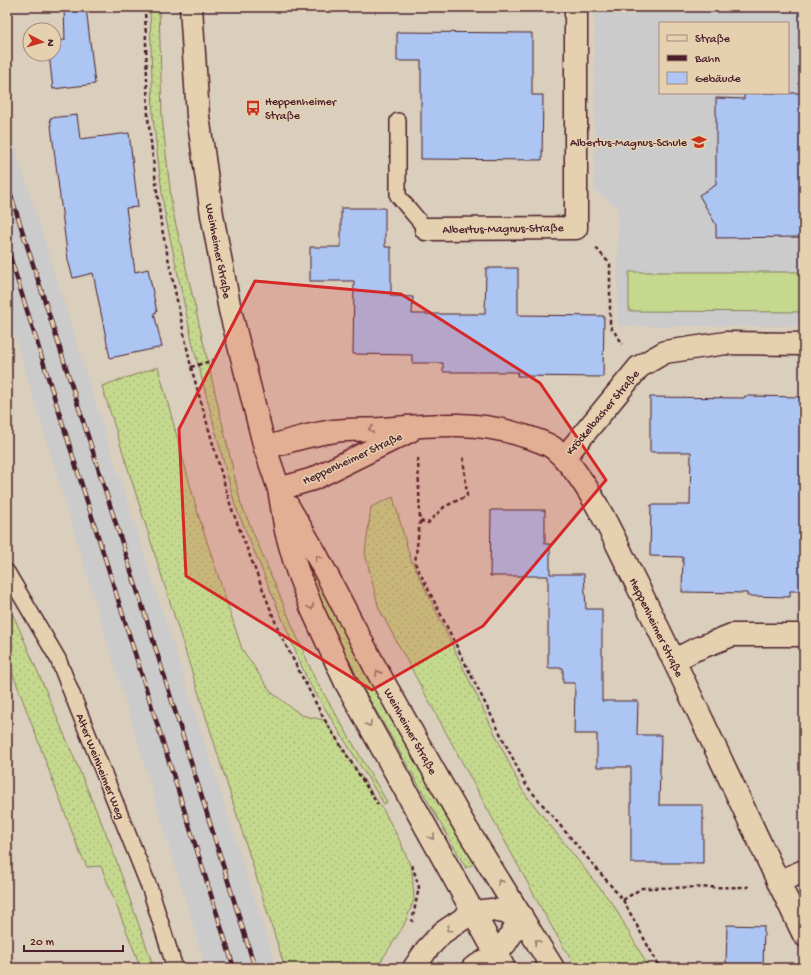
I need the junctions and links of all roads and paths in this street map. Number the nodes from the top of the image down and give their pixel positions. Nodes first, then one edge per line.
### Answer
1 (191, 7) edge
2 (576, 7) edge
3 (398, 121) dead end
4 (576, 228) junction
5 (426, 229) joint
6 (804, 344) edge
7 (639, 367) junction
8 (424, 424) junction
9 (460, 424) junction
10 (265, 448) junction
11 (564, 458) junction
12 (279, 489) junction
13 (420, 521) junction
14 (7, 572) edge
15 (804, 634) edge
16 (675, 660) junction
17 (804, 871) edge
18 (778, 882) junction
19 (623, 900) junction
20 (473, 912) junction
21 (521, 915) junction
22 (804, 935) edge
23 (500, 961) edge
24 (175, 968) edge
25 (414, 968) edge
26 (474, 968) edge
27 (553, 968) edge
28 (660, 968) edge

1 - 10 street, Weinheimer Straße
2 - 4 street, Albertus-Magnus-Straße
3 - 5 lane
4 - 5 street, Albertus-Magnus-Straße
4 - 7 path
6 - 7 street, Kröckelbacher Straße
7 - 11 street, Kröckelbacher Straße
8 - 9 street, Heppenheimer Straße
8 -> 10 street, Heppenheimer Straße
8 - 12 street, Heppenheimer Straße
8 - 13 path
9 - 11 street, Heppenheimer Straße
9 - 13 path
10 - 12 street, Weinheimer Straße
11 - 16 street, Heppenheimer Straße
12 -> 20 street, Weinheimer Straße
21 -> 12 street, Weinheimer Straße
13 - 19 path
14 - 24 lane, Alter Weinheimer Weg
15 - 16 street
16 - 18 street, Heppenheimer Straße
17 - 18 street
18 - 19 path
18 - 22 street, Heppenheimer Straße
19 - 28 path
20 - 21 street
20 - 23 street, Weinheimer Straße
20 -> 25 street
21 - 23 street
27 -> 21 street, Weinheimer Straße
23 - 26 street

